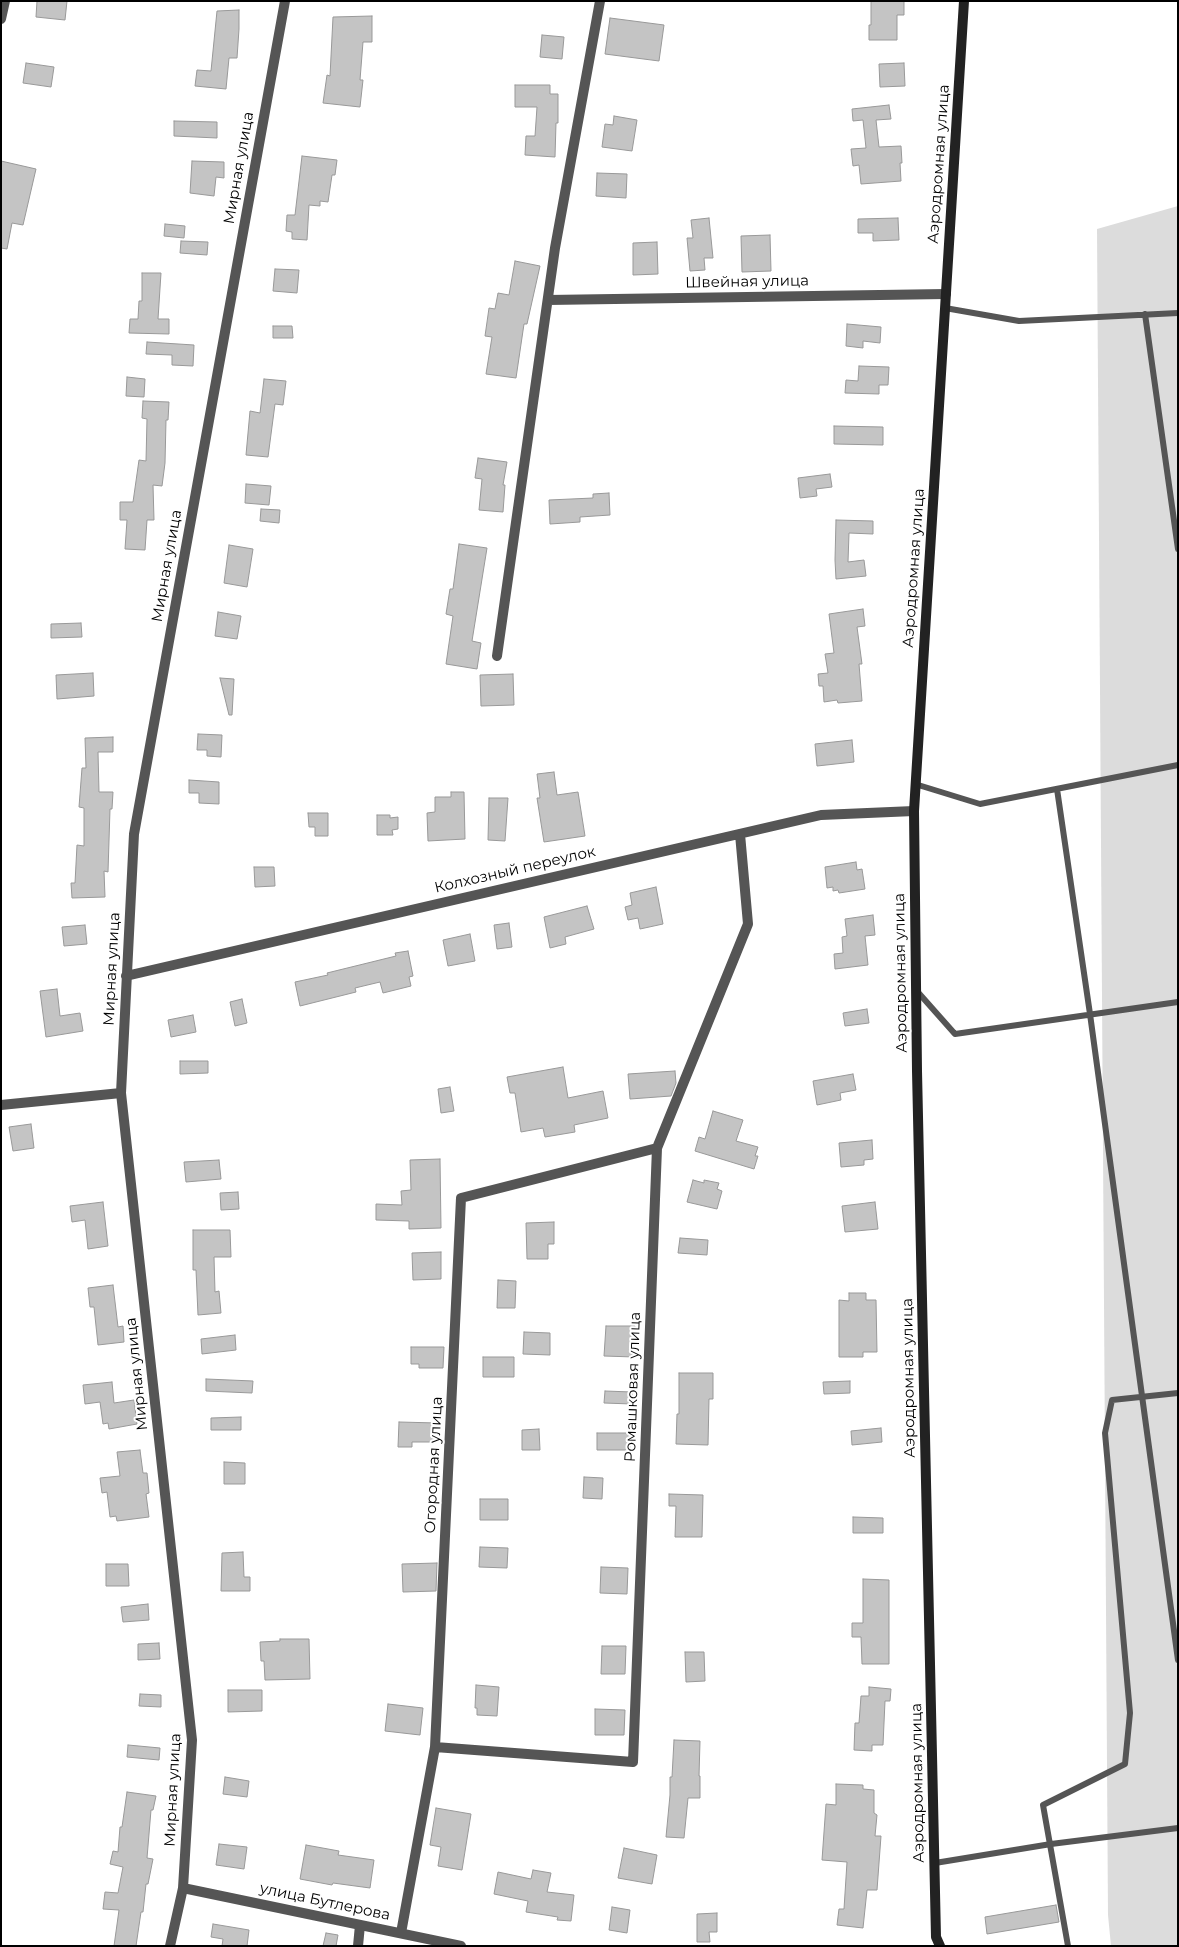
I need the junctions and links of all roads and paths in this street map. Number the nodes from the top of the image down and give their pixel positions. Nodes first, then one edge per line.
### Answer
1 (5, 1) edge
2 (284, 1) edge
3 (600, 1) edge
4 (964, 1) edge
5 (1, 19) edge
6 (946, 294) junction
7 (548, 300) junction
8 (945, 308) junction
9 (1178, 313) edge
10 (1145, 314) junction
11 (1178, 549) edge
12 (497, 656) dead end
13 (1178, 765) edge
14 (916, 784) junction
15 (1057, 789) junction
16 (914, 811) junction
17 (740, 834) junction
18 (126, 976) junction
19 (916, 990) junction
20 (1178, 1002) edge
21 (1090, 1014) junction
22 (121, 1092) junction
23 (1, 1105) edge
24 (657, 1148) junction
25 (1178, 1393) edge
26 (1143, 1397) junction
27 (1178, 1660) edge
28 (436, 1747) junction
29 (1178, 1828) edge
30 (1050, 1844) junction
31 (935, 1862) junction
32 (183, 1888) junction
33 (360, 1924) junction
34 (401, 1933) junction
35 (170, 1946) edge
36 (358, 1946) edge
37 (461, 1946) edge
38 (940, 1946) edge
39 (1068, 1946) edge

1 - 5 street
2 - 18 street, Мирная улица
3 - 7 street
4 - 6 street, Аэродромная улица
6 - 7 street, Швейная улица
6 - 8 street, Аэродромная улица
7 - 12 street
8 - 10 lane
8 - 14 street, Аэродромная улица
9 - 10 lane
10 - 11 lane
13 - 15 lane
14 - 15 lane
14 - 16 street, Аэродромная улица
15 - 21 lane
16 - 17 street, Колхозный переулок
16 - 19 street, Аэродромная улица
17 - 18 street, Колхозный переулок
17 - 24 street, Ромашковая улица
18 - 22 street, Мирная улица
19 - 21 lane
19 - 31 street, Аэродромная улица
20 - 21 lane
21 - 26 lane
22 - 23 street
22 - 32 street, Мирная улица
24 - 28 street, Огородная улица
24 - 28 street, Ромашковая улица
25 - 26 lane
26 - 27 lane
26 - 30 lane
28 - 34 street, Огородная улица
29 - 30 lane
30 - 31 lane
30 - 39 lane
31 - 38 street, Аэродромная улица
32 - 33 street, улица Бутлерова
32 - 35 street, Мирная улица
33 - 34 street, улица Бутлерова
33 - 36 street
34 - 37 street, улица Бутлерова

